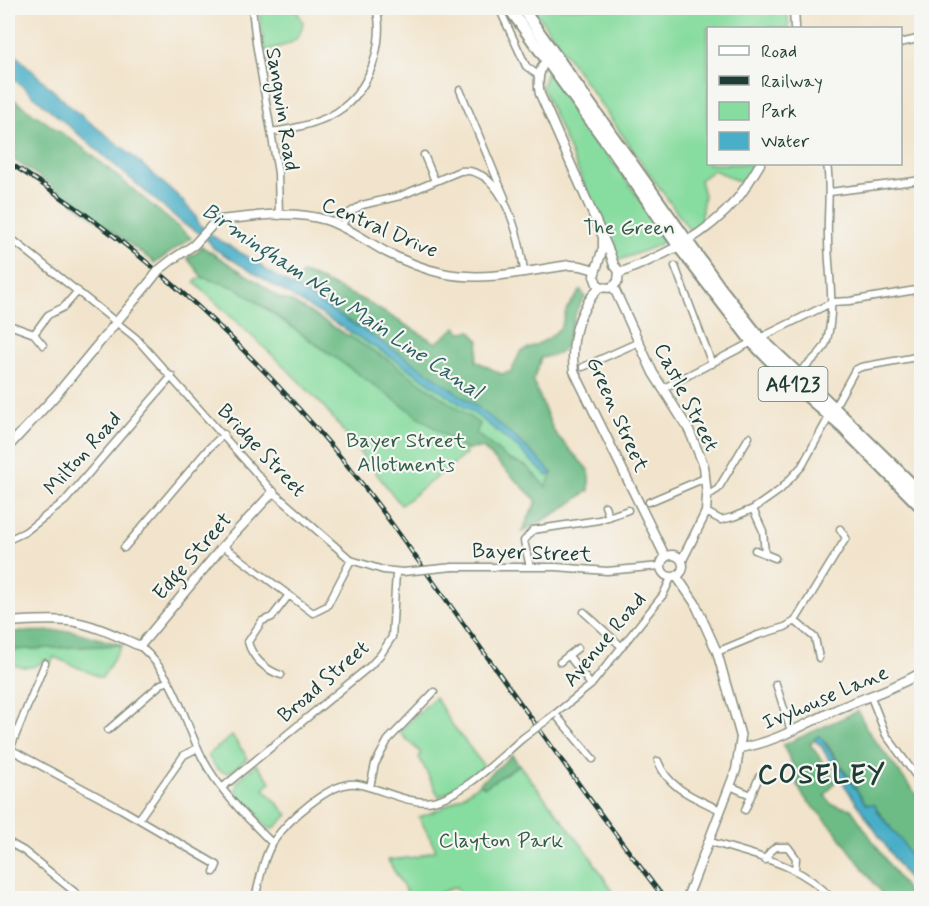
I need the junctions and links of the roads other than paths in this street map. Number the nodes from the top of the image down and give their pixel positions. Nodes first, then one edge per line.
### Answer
1 (252, 8) edge
2 (376, 8) edge
3 (499, 8) edge
4 (509, 8) edge
5 (522, 8) edge
6 (794, 8) edge
7 (795, 27) edge
8 (921, 38) edge
9 (902, 43) edge
10 (550, 56) junction
11 (539, 76) junction
12 (460, 90) dead end
13 (271, 132) junction
14 (424, 155) dead end
15 (759, 165) edge
16 (827, 165) edge
17 (921, 180) edge
18 (435, 181) junction
19 (830, 192) junction
20 (507, 203) junction
21 (279, 216) junction
22 (340, 227) junction
23 (603, 236) junction
24 (8, 237) edge
25 (683, 244) junction
26 (614, 265) junction
27 (675, 266) dead end
28 (597, 268) junction
29 (525, 271) junction
30 (620, 273) junction
31 (600, 286) junction
32 (613, 286) junction
33 (921, 289) edge
34 (78, 291) junction
35 (833, 302) junction
36 (116, 320) junction
37 (12, 326) dead end
38 (34, 334) junction
39 (756, 340) junction
40 (639, 342) junction
41 (43, 345) dead end
42 (921, 356) edge
43 (712, 364) junction
44 (583, 367) dead end
45 (797, 374) junction
46 (172, 376) junction
47 (662, 389) junction
48 (832, 413) junction
49 (224, 434) junction
50 (749, 437) dead end
51 (8, 447) edge
52 (705, 478) junction
53 (273, 492) junction
54 (921, 494) edge
55 (707, 496) junction
56 (649, 502) dead end
57 (605, 506) dead end
58 (921, 508) edge
59 (753, 509) junction
60 (628, 510) dead end
61 (706, 512) junction
62 (609, 517) junction
63 (840, 530) dead end
64 (8, 540) edge
65 (223, 546) junction
66 (124, 548) dead end
67 (755, 549) dead end
68 (765, 554) junction
69 (665, 556) junction
70 (775, 558) dead end
71 (682, 560) junction
72 (351, 561) junction
73 (660, 566) junction
74 (530, 567) junction
75 (399, 572) junction
76 (674, 578) junction
77 (289, 595) junction
78 (584, 612) dead end
79 (795, 621) junction
80 (8, 622) edge
81 (140, 646) junction
82 (622, 647) junction
83 (579, 648) dead end
84 (717, 652) junction
85 (568, 656) junction
86 (816, 656) dead end
87 (560, 662) dead end
88 (45, 663) dead end
89 (921, 672) edge
90 (281, 675) dead end
91 (169, 681) junction
92 (591, 684) junction
93 (776, 684) dead end
94 (434, 692) dead end
95 (870, 697) junction
96 (555, 714) junction
97 (108, 730) dead end
98 (791, 731) junction
99 (9, 748) edge
100 (198, 748) junction
101 (740, 748) junction
102 (593, 759) dead end
103 (658, 761) dead end
104 (759, 777) dead end
105 (921, 784) edge
106 (730, 786) junction
107 (223, 787) junction
108 (370, 787) junction
109 (751, 795) junction
110 (720, 810) junction
111 (745, 810) dead end
112 (139, 819) junction
113 (708, 841) junction
114 (8, 842) edge
115 (272, 843) junction
116 (765, 860) junction
117 (795, 870) junction
118 (214, 872) dead end
119 (82, 898) edge
120 (255, 898) edge
121 (687, 898) edge
122 (831, 898) edge

1 - 13 street, Sangwin Road
2 - 13 street
3 - 11 street
4 - 10 highway, A4123
5 - 10 highway, A4123
6 - 7 street
8 - 9 street
10 - 11 street
10 - 25 highway, A4123
11 - 23 street
12 - 20 street
13 - 21 street, Sangwin Road
14 - 18 street
15 - 25 street
16 - 19 street
17 - 19 street
18 - 20 street
18 - 22 street
19 - 35 street
20 - 29 street
21 - 22 street, Central Drive
21 - 36 street, Central Drive, bridge
22 - 29 street, Central Drive
23 - 26 street
23 - 28 street
24 - 34 street, Bridge Street
25 - 30 street
25 - 39 highway, A4123
26 - 28 street
26 - 30 street
27 - 43 street
28 - 29 street, Central Drive
28 - 31 street
30 - 32 street
31 - 32 street
31 - 69 street, Green Street
32 - 40 street, Castle Street
33 - 35 street
34 - 36 street, Bridge Street
34 - 38 street
35 - 39 street
35 - 45 street
36 - 46 street, Bridge Street
36 - 51 street
37 - 38 street
38 - 41 street
39 - 43 street
39 - 45 highway, A4123
39 - 48 highway, A4123
40 - 44 street
40 - 47 street, Castle Street
42 - 48 street
43 - 47 street
45 - 48 highway, A4123
46 - 49 street, Bridge Street
46 - 64 street, Milton Road
47 - 52 street, Castle Street
48 - 54 highway, A4123
48 - 58 highway, A4123
48 - 59 street
49 - 53 street, Bridge Street
49 - 66 street
50 - 55 street
52 - 55 street, Castle Street
52 - 56 street
53 - 65 street, Edge Street
53 - 72 street, Bridge Street
55 - 61 street, Castle Street
57 - 62 street
59 - 61 street
59 - 68 street
60 - 62 street
61 - 71 street, Castle Street
62 - 74 street
63 - 79 street
65 - 77 street
65 - 81 street, Edge Street
67 - 68 street
68 - 70 street
69 - 71 street
69 - 73 street
71 - 76 street
72 - 75 street, Bridge Street
72 - 77 street
73 - 74 street, Bayer Street
73 - 76 street
74 - 75 street, Bayer Street, bridge
75 - 107 street, Broad Street
76 - 82 street, Avenue Road
76 - 84 street
77 - 90 street
78 - 82 street
79 - 84 street
79 - 86 street
80 - 81 street
81 - 91 street
82 - 92 street, Avenue Road
83 - 85 street
84 - 101 street
85 - 87 street
85 - 92 street
88 - 99 street
89 - 95 street, Ivyhouse Lane
91 - 97 street
91 - 100 street
92 - 96 street, Avenue Road
93 - 98 street
94 - 108 street
95 - 98 street, Ivyhouse Lane
95 - 105 street
96 - 102 street
96 - 108 street, Avenue Road, bridge
98 - 101 street, Ivyhouse Lane
99 - 112 street
100 - 107 street
100 - 112 street
101 - 106 street
103 - 110 street
104 - 109 street
106 - 109 street
106 - 110 street
107 - 115 street
108 - 115 street, Avenue Road
109 - 111 street
110 - 113 street
112 - 118 street
113 - 116 street
113 - 121 street
114 - 119 street
115 - 120 street
116 - 117 street
116 - 117 street
117 - 122 street

